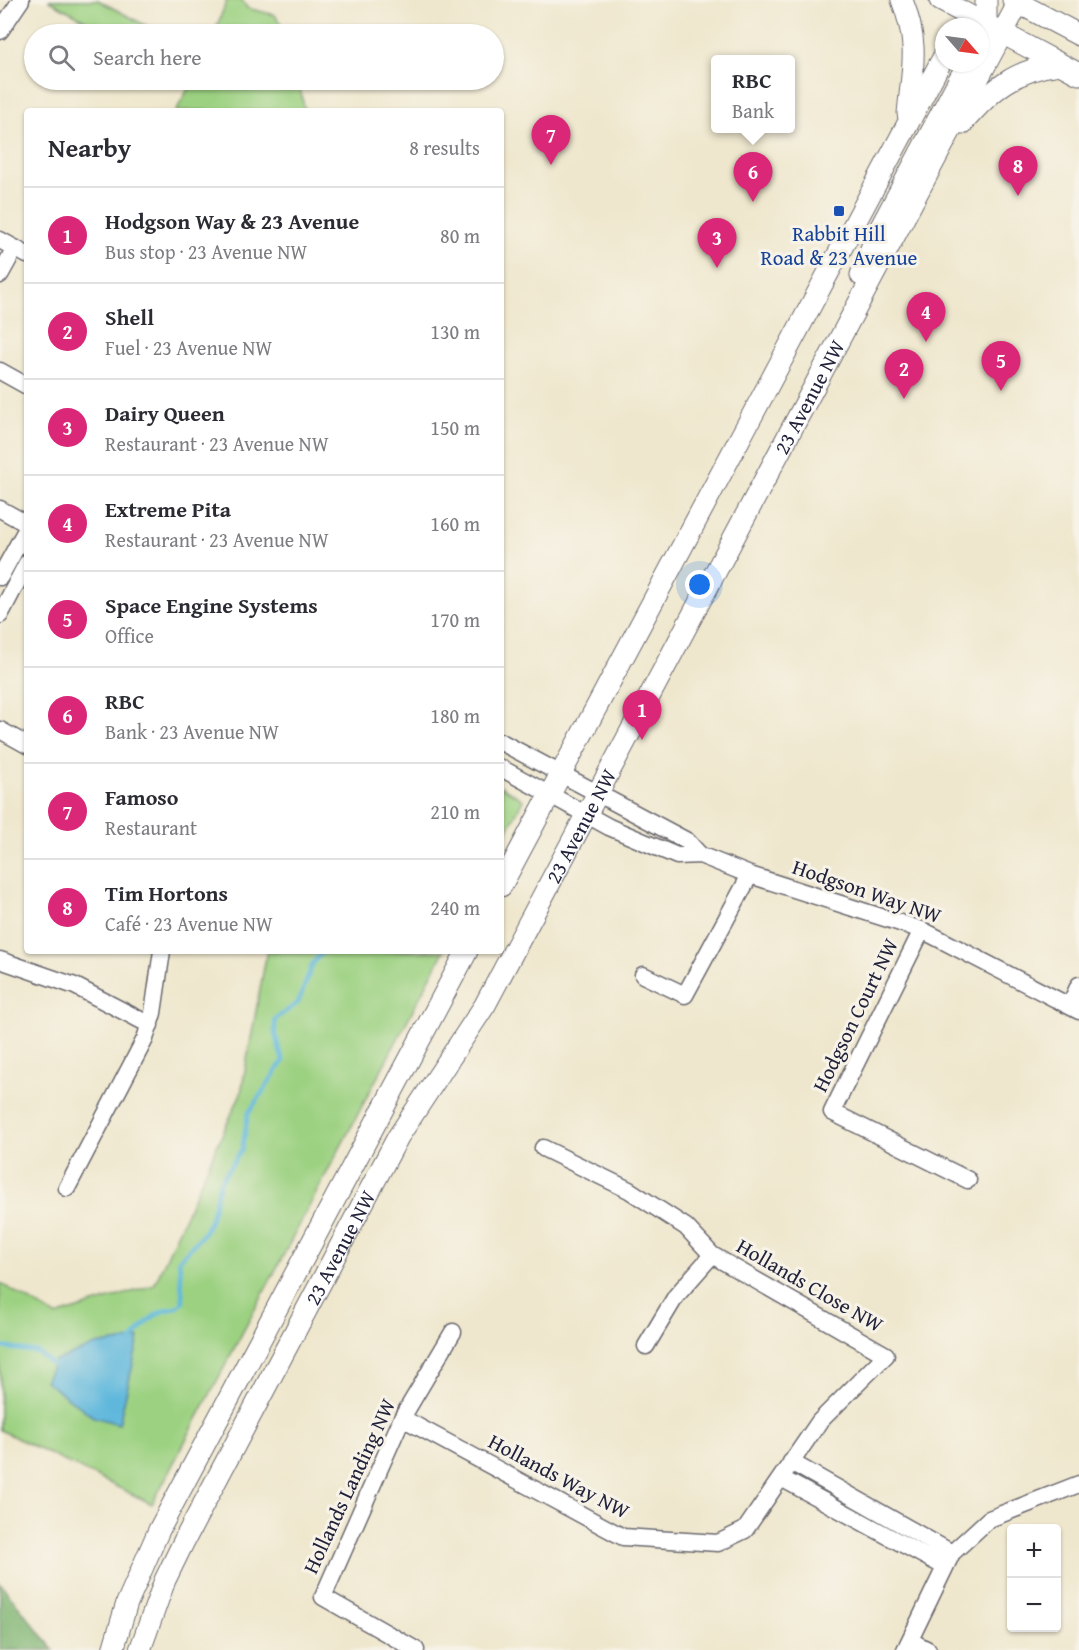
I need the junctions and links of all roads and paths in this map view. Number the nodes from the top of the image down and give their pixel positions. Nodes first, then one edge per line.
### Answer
1 (21, 0) edge
2 (902, 0) edge
3 (940, 0) edge
4 (986, 0) edge
5 (1013, 1) edge
6 (966, 14) edge
7 (988, 18) edge
8 (0, 31) edge
9 (989, 32) edge
10 (1079, 35) edge
11 (1070, 69) edge
12 (935, 72) edge
13 (963, 72) edge
14 (972, 72) edge
15 (907, 124) junction
16 (939, 152) junction
17 (14, 248) edge
18 (0, 275) edge
19 (849, 322) junction
20 (0, 371) edge
21 (24, 384) edge
22 (0, 509) edge
23 (24, 524) edge
24 (24, 532) edge
25 (24, 569) edge
26 (0, 577) edge
27 (0, 615) edge
28 (0, 730) edge
29 (24, 743) edge
30 (504, 744) edge
31 (504, 770) edge
32 (561, 776) junction
33 (550, 795) junction
34 (596, 795) junction
35 (586, 815) junction
36 (700, 855) junction
37 (750, 875) junction
38 (504, 880) edge
39 (921, 930) junction
40 (162, 954) edge
41 (465, 954) edge
42 (0, 960) edge
43 (643, 975) dead end
44 (1079, 985) edge
45 (1074, 1008) edge
46 (150, 1025) junction
47 (543, 1148) dead end
48 (968, 1180) dead end
49 (67, 1188) dead end
50 (712, 1255) junction
51 (453, 1332) dead end
52 (646, 1346) dead end
53 (402, 1418) junction
54 (791, 1462) junction
55 (781, 1478) junction
56 (1079, 1484) edge
57 (948, 1560) junction
58 (908, 1645) edge
59 (113, 1650) edge
60 (140, 1650) edge
61 (416, 1650) edge
62 (928, 1650) edge

1 - 8 street
2 - 15 main road
3 - 6 main road
4 - 7 main road
5 - 9 main road, 23 Avenue NW
5 - 10 main road
9 - 11 main road
11 - 16 main road
12 - 15 main road, 23 Avenue NW
13 - 19 main road
14 - 16 main road, 23 Avenue NW
15 - 32 main road, 23 Avenue NW
16 - 19 main road, 23 Avenue NW
17 - 18 street
19 - 34 main road, 23 Avenue NW
20 - 21 street
22 - 23 street
24 - 26 street
25 - 27 street
28 - 29 street
30 - 32 street, Hodgson Way NW
31 - 33 street, Hodgson Way NW
32 - 33 main road, 23 Avenue NW
32 - 34 street, Hodgson Way NW
33 - 35 street, Hodgson Way NW
33 - 38 main road, 23 Avenue NW
34 - 35 main road, 23 Avenue NW
34 - 36 street, Hodgson Way NW
35 - 36 street, Hodgson Way NW
35 - 60 main road, 23 Avenue NW
36 - 37 street, Hodgson Way NW
37 - 39 street, Hodgson Way NW
37 - 43 street
39 - 45 street, Hodgson Way NW
39 - 48 street, Hodgson Court NW
40 - 46 street
41 - 59 main road, 23 Avenue NW
42 - 46 street
44 - 45 street
46 - 49 street
47 - 50 street, Hollands Close NW
50 - 52 street, Hollands Close NW
50 - 54 street, Hollands Close NW
51 - 53 street, Hollands Landing NW
53 - 55 street, Hollands Way NW
53 - 61 street, Hollands Landing NW
54 - 55 street, Hollands Way NW
54 - 57 street
55 - 57 street
56 - 57 street
57 - 58 street
58 - 62 street

